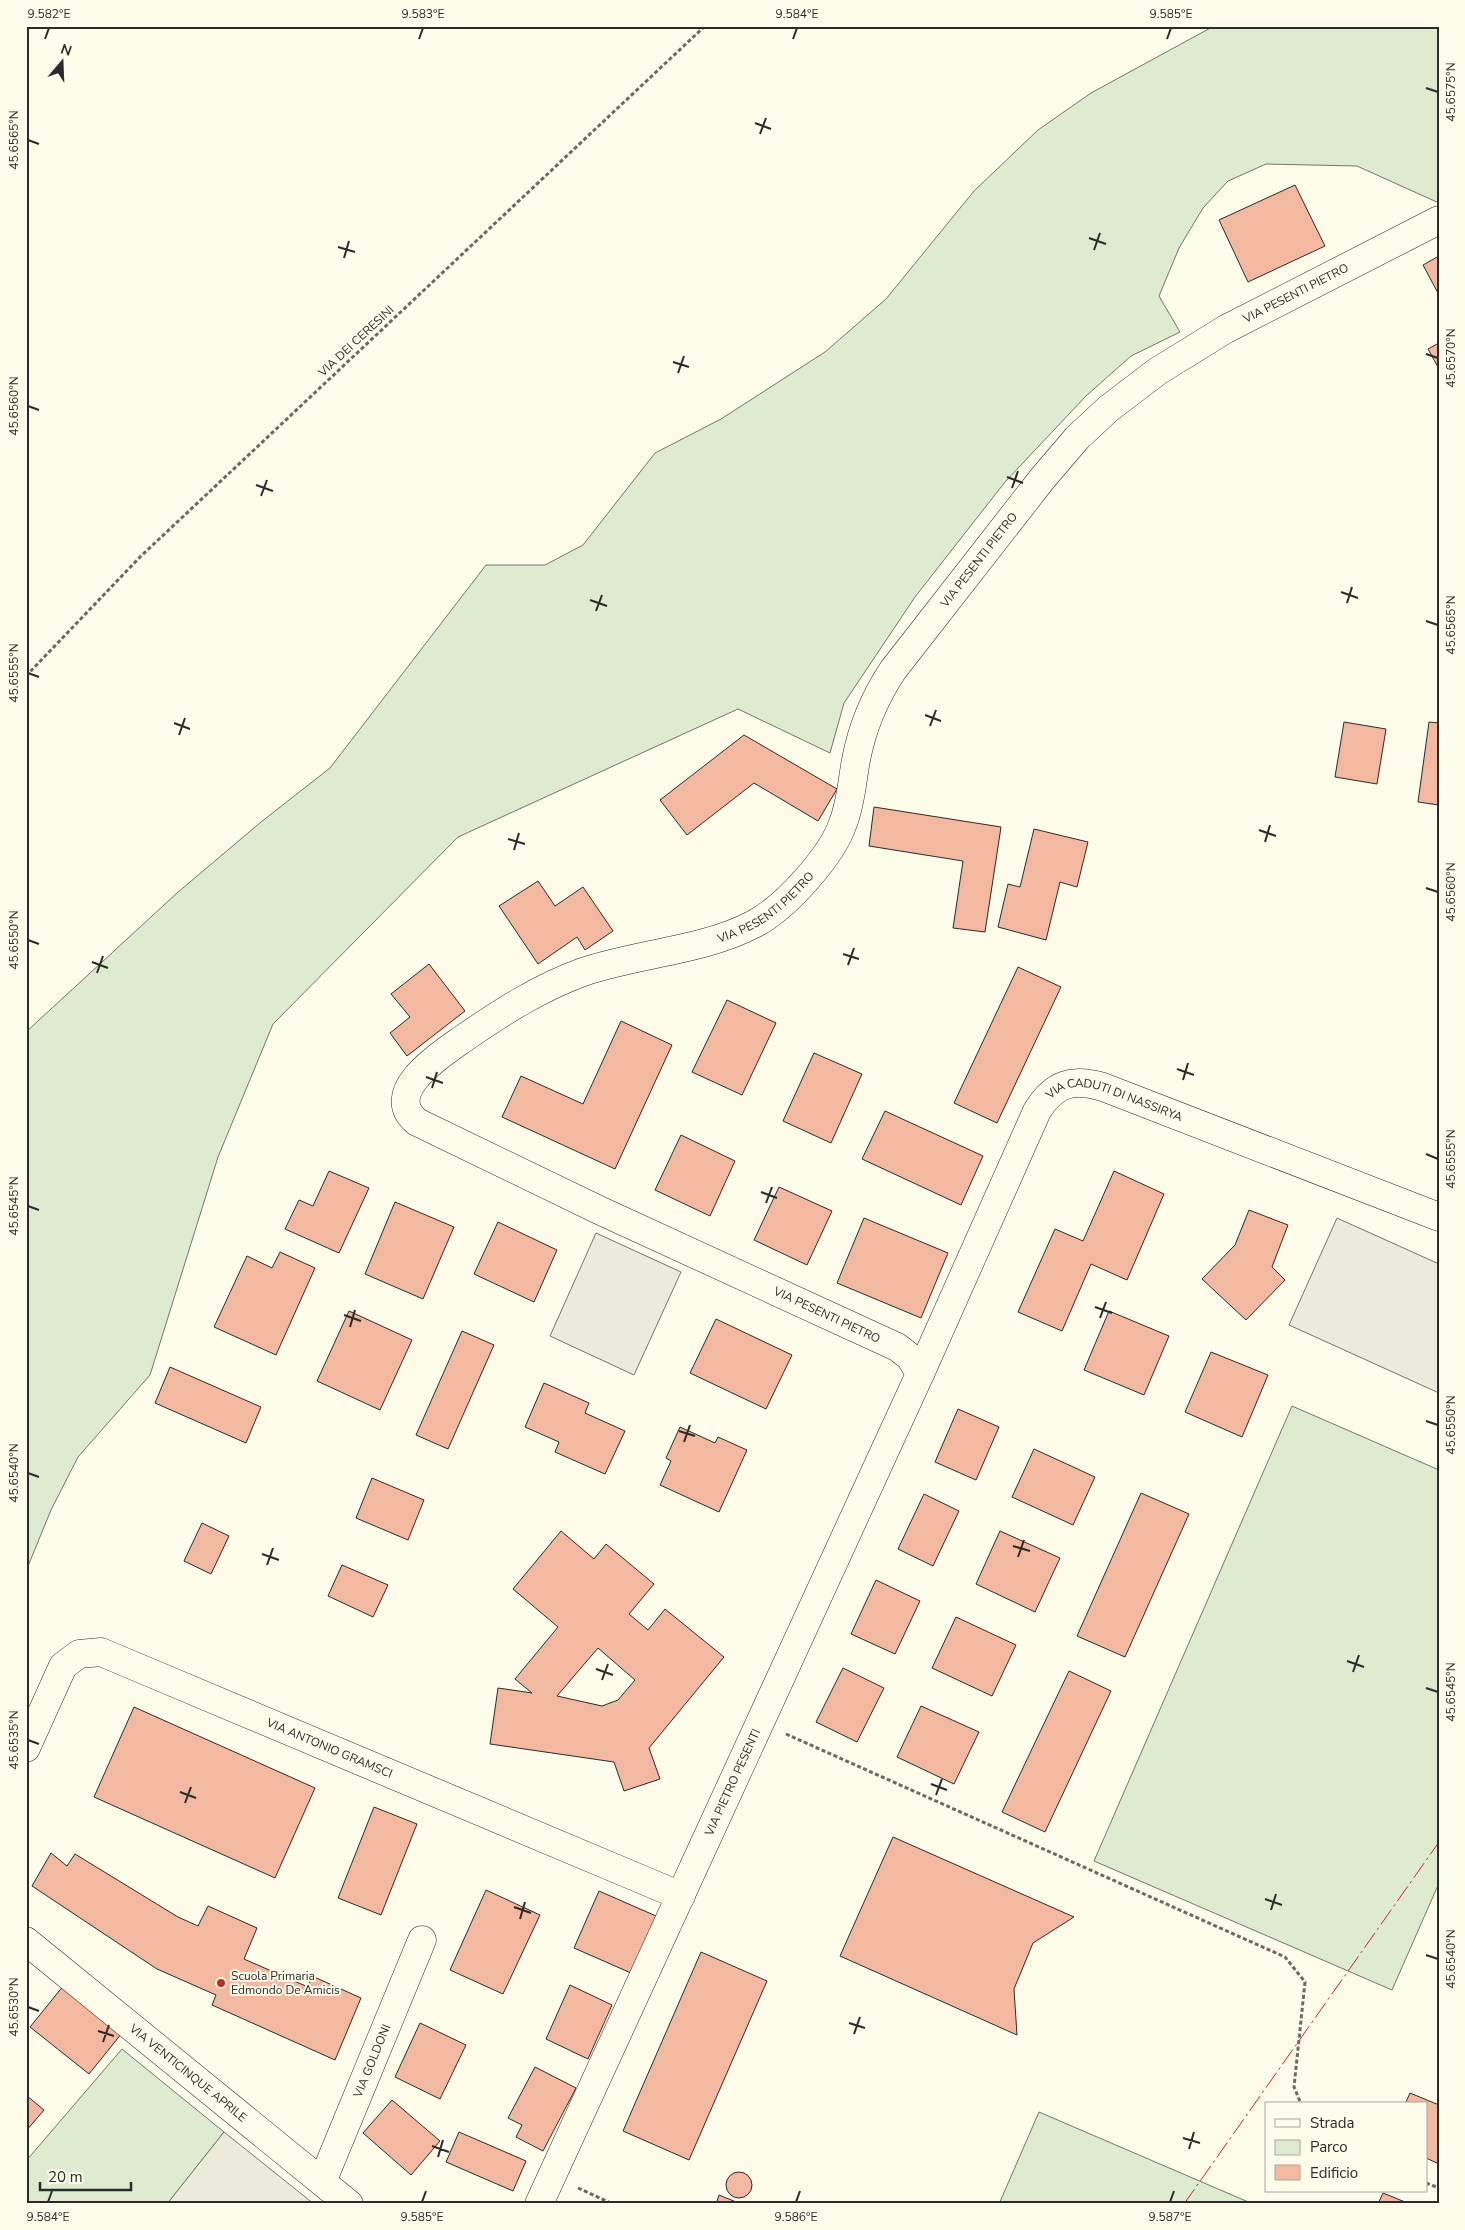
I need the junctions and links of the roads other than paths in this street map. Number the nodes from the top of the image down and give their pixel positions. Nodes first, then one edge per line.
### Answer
1 (1439, 220) edge
2 (1439, 1217) edge
3 (917, 1368) junction
4 (26, 1748) edge
5 (681, 1896) junction
6 (422, 1940) dead end
7 (26, 1941) edge
8 (322, 2182) junction
9 (349, 2204) edge
10 (539, 2204) edge

1 - 3 street, VIA PESENTI PIETRO
2 - 3 street, VIA CADUTI DI NASSIRYA
3 - 5 street, VIA PIETRO PESENTI
4 - 5 street, VIA ANTONIO GRAMSCI
5 - 10 street, VIA PIETRO PESENTI
6 - 8 street, VIA GOLDONI
7 - 8 street, VIA VENTICINQUE APRILE
8 - 9 street, VIA VENTICINQUE APRILE

